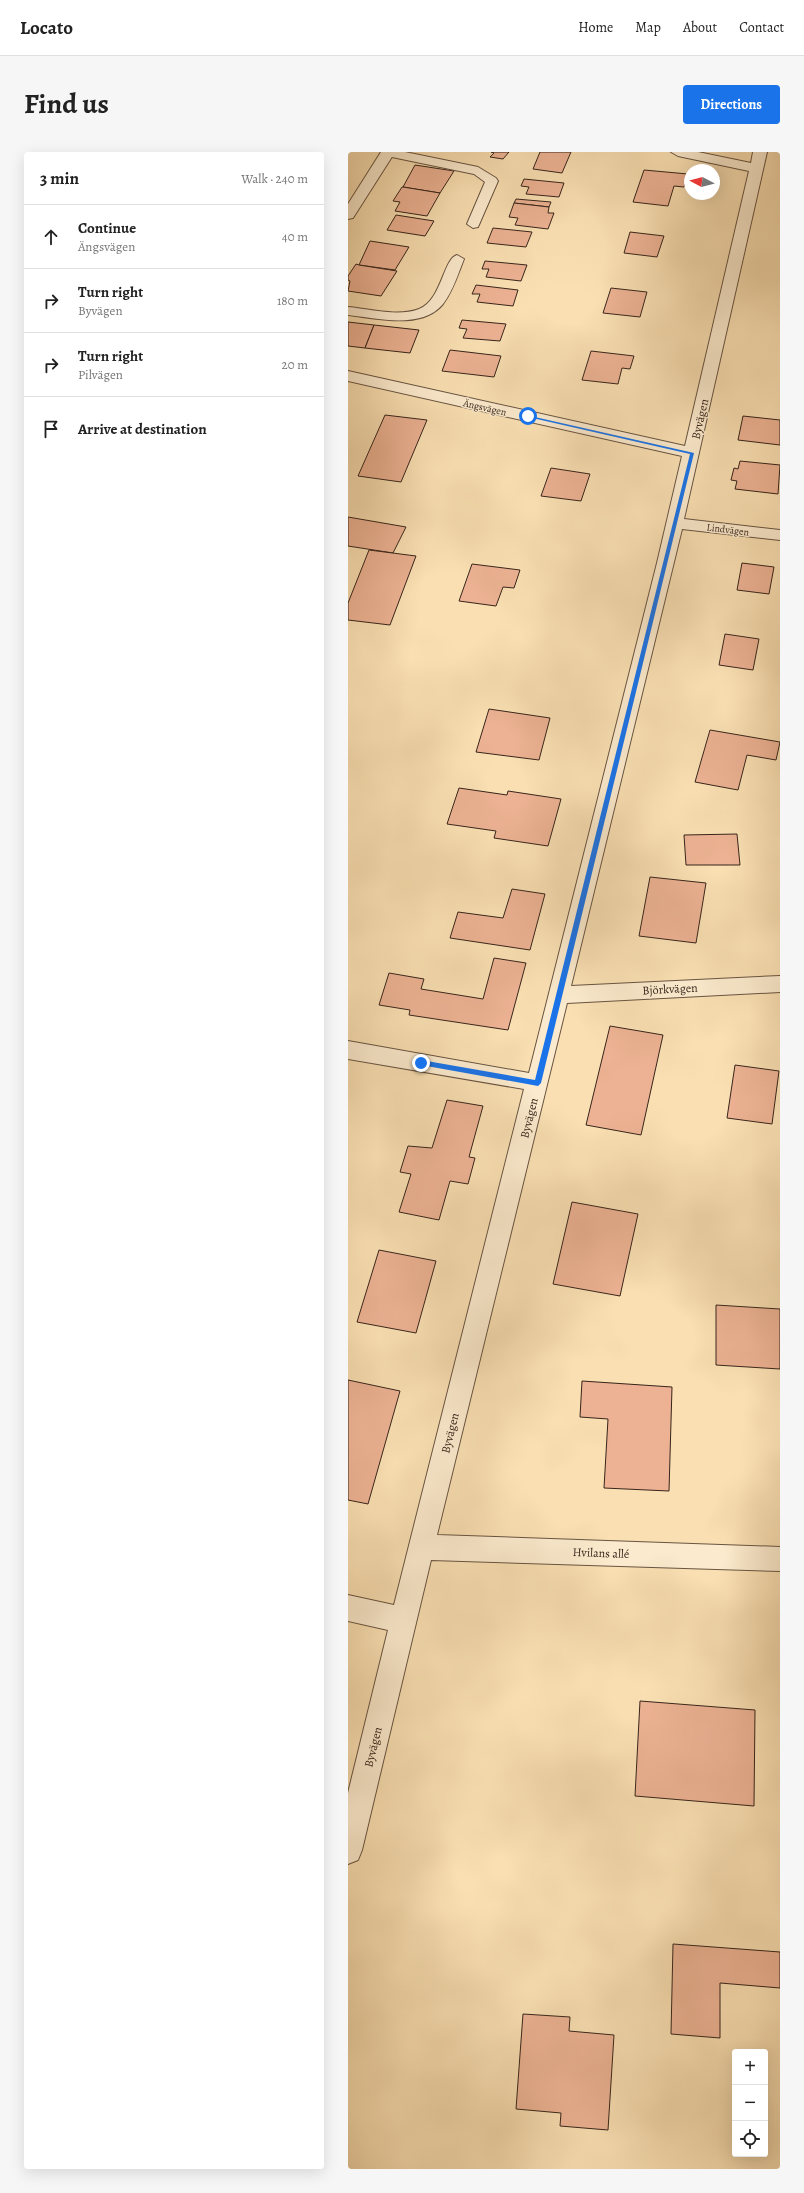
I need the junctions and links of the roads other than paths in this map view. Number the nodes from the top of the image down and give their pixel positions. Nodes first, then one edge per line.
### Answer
1 (388, 152) edge
2 (678, 152) edge
3 (758, 160) edge
4 (348, 215) edge
5 (473, 224) dead end
6 (457, 259) dead end
7 (348, 311) edge
8 (348, 376) edge
9 (692, 453) junction
10 (676, 523) junction
11 (780, 536) edge
12 (780, 984) edge
13 (560, 995) junction
14 (348, 1050) edge
15 (538, 1083) junction
16 (422, 1546) junction
17 (780, 1559) edge
18 (348, 1608) edge
19 (403, 1620) junction
20 (348, 1850) edge

1 - 4 street
1 - 5 lane
2 - 3 street
3 - 9 street, Byvägen
6 - 7 lane
8 - 9 street, Ängsvägen
9 - 10 street, Byvägen
10 - 11 street, Lindvägen
10 - 13 street, Byvägen
12 - 13 street, Björkvägen
13 - 15 street, Byvägen
14 - 15 street
15 - 16 street, Byvägen
16 - 17 street, Hvilans allé
16 - 19 street, Byvägen
18 - 19 street
19 - 20 street, Byvägen

